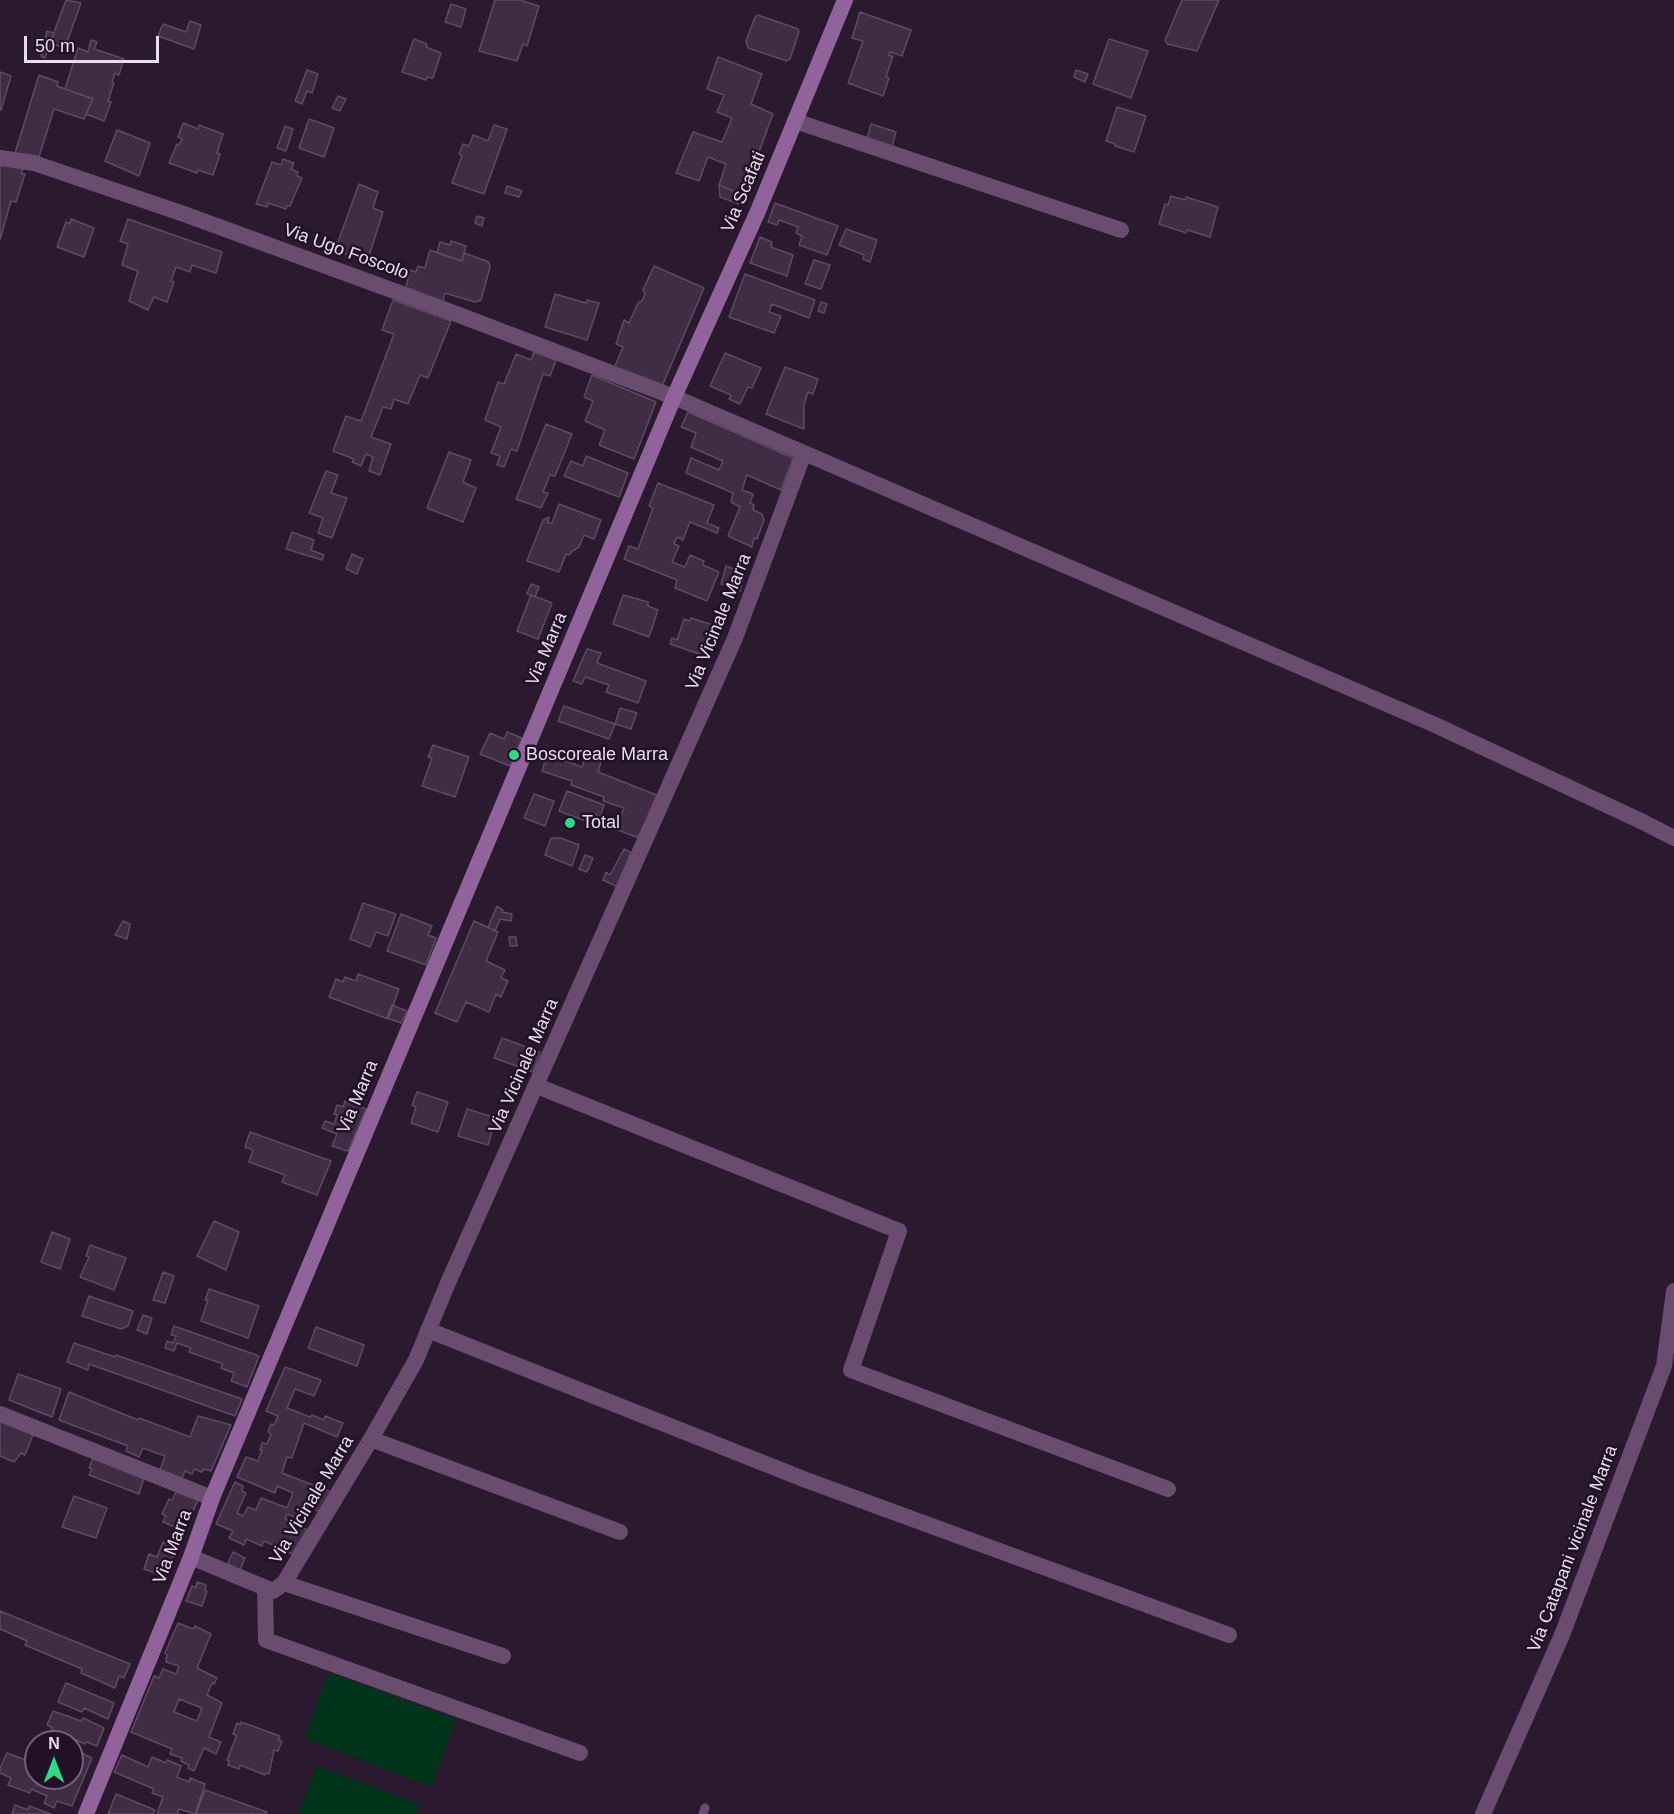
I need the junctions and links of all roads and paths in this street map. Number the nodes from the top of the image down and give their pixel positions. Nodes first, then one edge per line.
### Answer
1 (845, 0) edge
2 (795, 121) junction
3 (0, 158) edge
4 (1121, 230) dead end
5 (674, 397) junction
6 (804, 453) junction
7 (1674, 838) edge
8 (537, 1086) junction
9 (1674, 1291) edge
10 (428, 1330) junction
11 (0, 1414) edge
12 (371, 1439) junction
13 (1168, 1488) dead end
14 (212, 1498) junction
15 (620, 1532) dead end
16 (191, 1557) junction
17 (284, 1583) junction
18 (265, 1588) junction
19 (1229, 1635) dead end
20 (502, 1656) dead end
21 (580, 1753) dead end
22 (86, 1814) edge
23 (1483, 1814) edge

1 - 2 main road, Via Scafati
2 - 4 street
2 - 5 main road, Via Scafati
3 - 5 street, Via Ugo Foscolo
5 - 6 street, Via Ugo Foscolo
5 - 14 main road, Via Marra
6 - 7 street, Via Ugo Foscolo
6 - 8 street, Via Vicinale Marra
8 - 10 street, Via Vicinale Marra
8 - 13 street
9 - 23 street, Via Catapani vicinale Marra
10 - 12 street, Via Vicinale Marra
10 - 19 street
11 - 14 street
12 - 15 street
12 - 17 street, Via Vicinale Marra
14 - 16 main road, Via Marra
16 - 18 street
16 - 22 main road, Via Marra
17 - 18 street, Via Vicinale Marra
17 - 20 street
18 - 21 street

